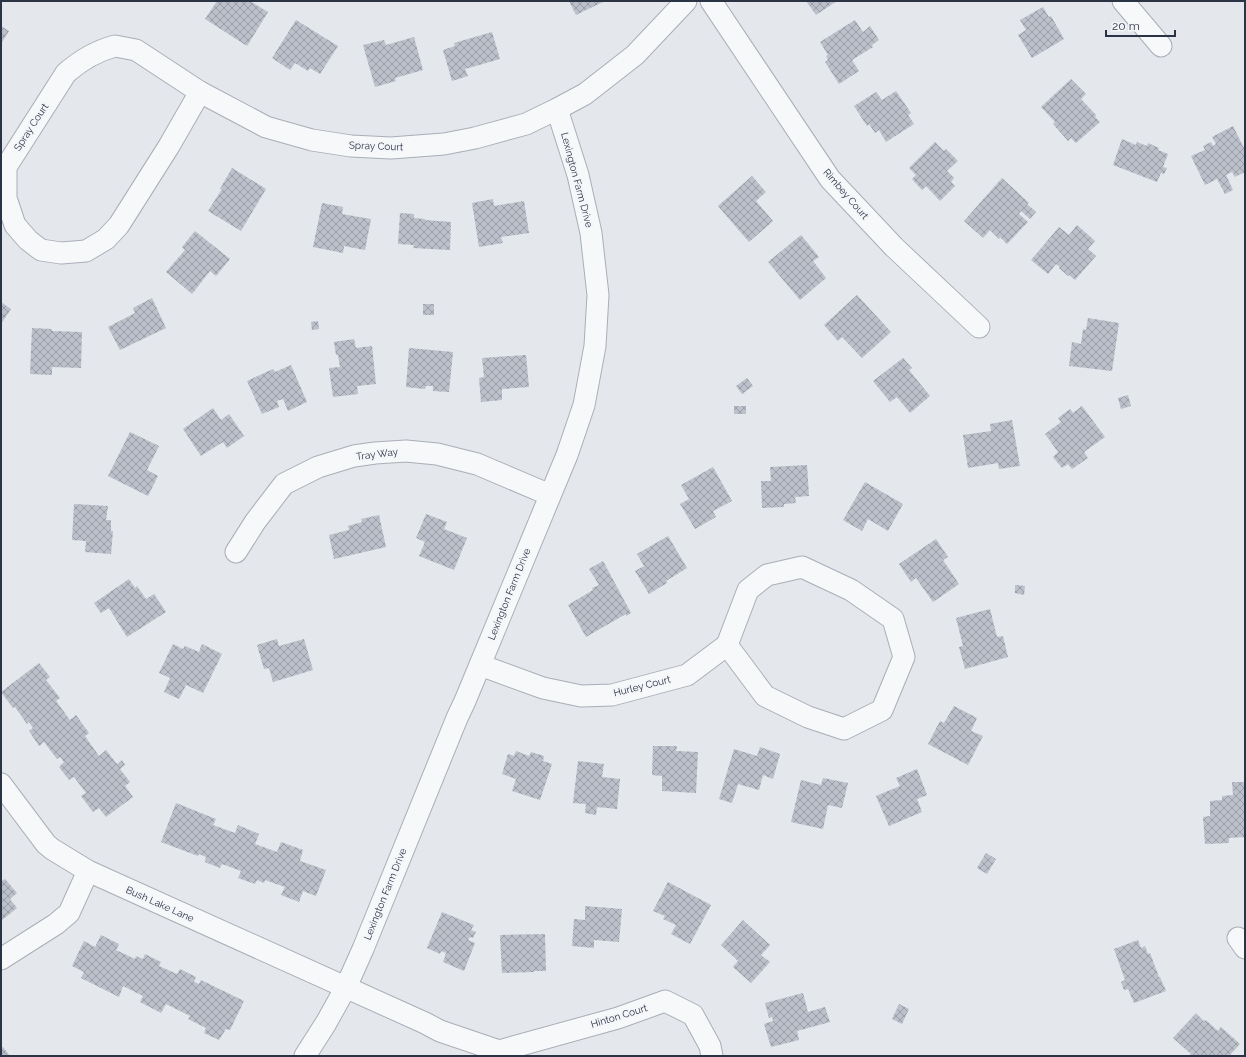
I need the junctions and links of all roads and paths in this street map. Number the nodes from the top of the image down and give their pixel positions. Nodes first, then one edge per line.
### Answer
1 (686, 1) edge
2 (711, 1) edge
3 (1123, 1) edge
4 (1161, 46) dead end
5 (200, 92) junction
6 (557, 109) junction
7 (980, 327) dead end
8 (550, 494) junction
9 (236, 552) dead end
10 (727, 645) junction
11 (480, 665) junction
12 (1, 784) edge
13 (88, 871) junction
14 (1, 959) edge
15 (346, 987) junction
16 (500, 1054) edge
17 (305, 1056) edge
18 (712, 1056) edge

1 - 6 street, Spray Court
2 - 7 street, Rimbey Court
3 - 4 street
5 - 5 street, Spray Court
5 - 6 street, Spray Court
6 - 8 street, Lexington Farm Drive
8 - 9 street, Tray Way
8 - 11 street, Lexington Farm Drive
10 - 10 street
10 - 11 street, Hurley Court
11 - 15 street, Lexington Farm Drive
12 - 13 street, Bush Lake Lane
13 - 14 street
13 - 15 street, Bush Lake Lane
15 - 16 street, Hinton Court
15 - 17 street, Lexington Farm Drive
16 - 18 street, Hinton Court

